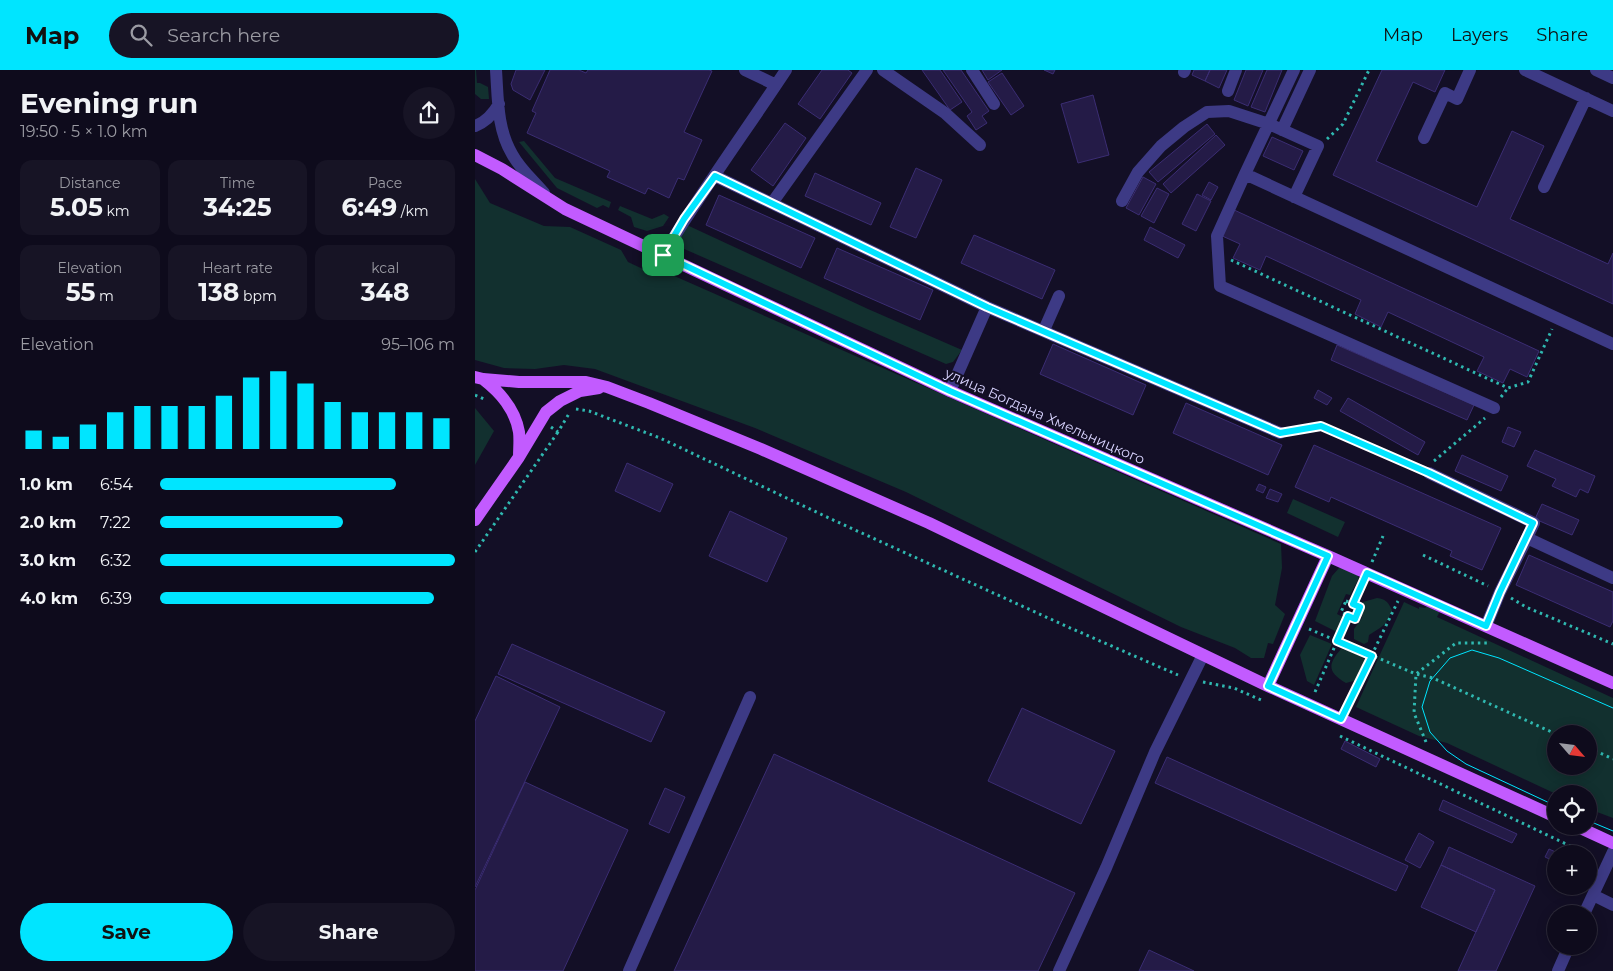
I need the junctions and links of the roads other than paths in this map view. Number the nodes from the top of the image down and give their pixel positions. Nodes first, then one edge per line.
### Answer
1 (496, 70) edge
2 (745, 70) edge
3 (785, 70) edge
4 (867, 70) edge
5 (883, 70) edge
6 (973, 70) edge
7 (1237, 70) edge
8 (1294, 70) edge
9 (1310, 70) edge
10 (1470, 70) edge
11 (1525, 70) edge
12 (1596, 70) edge
13 (1613, 78) edge
14 (776, 85) junction
15 (1228, 91) dead end
16 (1585, 98) junction
17 (499, 104) junction
18 (995, 104) dead end
19 (1613, 110) edge
20 (1269, 124) junction
21 (475, 126) edge
22 (1282, 130) junction
23 (1424, 138) dead end
24 (980, 145) dead end
25 (475, 156) edge
26 (1245, 174) junction
27 (715, 176) junction
28 (1544, 187) dead end
29 (1294, 197) junction
30 (549, 199) junction
31 (1122, 201) dead end
32 (772, 203) junction
33 (663, 255) junction
34 (1059, 296) dead end
35 (987, 307) junction
36 (1044, 330) junction
37 (1613, 344) edge
38 (479, 378) edge
39 (607, 387) junction
40 (950, 391) junction
41 (1494, 408) road end
42 (1280, 433) road end
43 (519, 456) junction
44 (1429, 473) road end
45 (475, 520) edge
46 (1527, 538) junction
47 (1328, 556) junction
48 (1613, 578) edge
49 (1486, 626) junction
50 (1203, 655) junction
51 (1613, 683) edge
52 (1268, 686) junction
53 (751, 696) dead end
54 (1547, 813) edge
55 (1596, 835) edge
56 (1613, 843) edge
57 (1613, 852) edge
58 (1597, 886) edge
59 (1593, 895) joint
60 (1588, 905) edge
61 (1613, 905) edge
62 (1565, 955) edge
63 (629, 971) edge
64 (1059, 971) edge
65 (1558, 971) edge

1 - 17 street
2 - 14 street
3 - 14 street
4 - 32 street
5 - 24 street
6 - 18 street
7 - 15 street
8 - 20 street
9 - 22 street
10 - 23 street
11 - 16 street
12 - 13 street
14 - 27 street
16 - 19 street
16 - 28 street
17 - 21 street
17 - 30 street
20 - 22 street
20 - 26 street
20 - 31 street
22 - 29 street
25 - 30 main road, улица Богдана Хмельницкого
26 - 29 street
26 - 41 street
27 - 32 street
27 - 33 street
29 - 37 street
30 - 33 main road, улица Богдана Хмельницкого
32 - 35 street
33 - 40 main road, улица Богдана Хмельницкого
34 - 36 street
35 - 36 street
35 - 40 street
36 - 42 street
38 - 39 main road
38 - 43 main road
39 - 43 main road
39 - 50 main road
40 - 47 main road, улица Богдана Хмельницкого
43 - 45 main road
44 - 46 street
46 - 48 street
46 - 49 street
47 - 49 main road, улица Богдана Хмельницкого
47 - 52 main road
49 - 51 main road, улица Богдана Хмельницкого
50 - 52 main road
50 - 64 street
52 - 54 main road
53 - 63 street
55 - 56 main road
57 - 58 street
59 - 60 street
59 - 61 street
62 - 65 street

